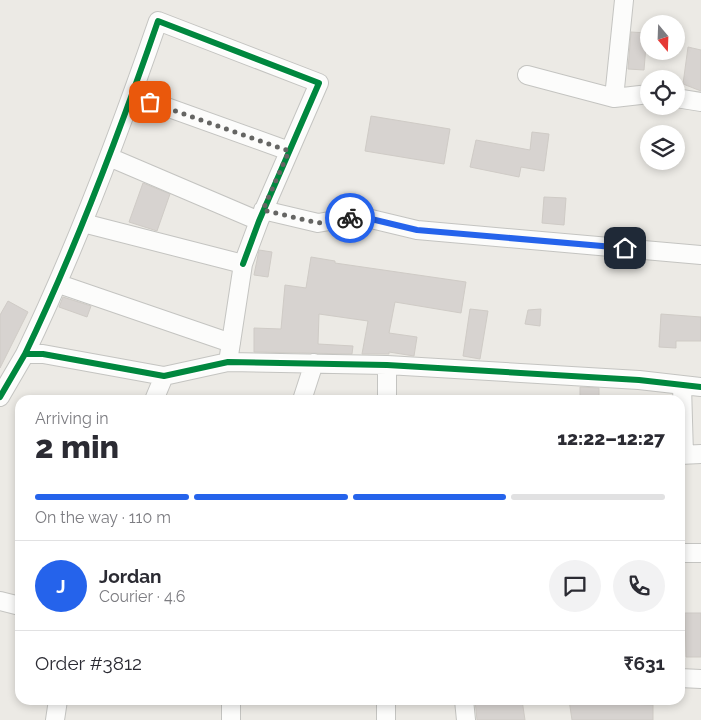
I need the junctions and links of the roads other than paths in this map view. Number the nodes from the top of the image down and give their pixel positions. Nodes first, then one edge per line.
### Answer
1 (624, 0) edge
2 (527, 75) dead end
3 (133, 95) junction
4 (640, 95) edge
5 (614, 98) junction
6 (685, 99) edge
7 (701, 102) edge
8 (289, 151) junction
9 (109, 158) junction
10 (261, 216) junction
11 (83, 223) junction
12 (701, 255) edge
13 (243, 264) junction
14 (59, 284) junction
15 (231, 343) junction
16 (24, 354) junction
17 (228, 362) junction
18 (314, 364) junction
19 (387, 365) junction
20 (8, 368) edge
21 (164, 376) junction
22 (682, 386) junction
23 (701, 387) edge
24 (156, 395) edge
25 (304, 395) edge
26 (387, 395) edge
27 (683, 395) edge
28 (0, 397) edge
29 (685, 420) edge
30 (688, 455) edge
31 (685, 553) edge
32 (701, 553) edge
33 (0, 601) edge
34 (15, 605) edge
35 (685, 678) edge
36 (701, 678) edge
37 (57, 705) edge
38 (231, 705) edge
39 (386, 705) edge
40 (464, 705) edge
41 (55, 720) edge
42 (231, 720) edge
43 (386, 720) edge
44 (466, 720) edge

1 - 5 street
2 - 5 street
3 - 8 street
3 - 8 street
3 - 9 street
4 - 5 street
6 - 7 street
8 - 10 street
9 - 10 street
9 - 11 street
10 - 12 street
10 - 13 street
11 - 13 street
11 - 14 street
13 - 15 street
14 - 15 street
14 - 16 street
15 - 17 street
16 - 20 street
16 - 21 street
17 - 18 street
17 - 21 street
18 - 19 street
18 - 25 street
19 - 22 street
19 - 26 street
20 - 28 street
21 - 24 street
22 - 23 street
22 - 27 street
29 - 30 street
31 - 32 street
33 - 34 street
35 - 36 street
37 - 41 street
38 - 42 street
39 - 43 street
40 - 44 street

